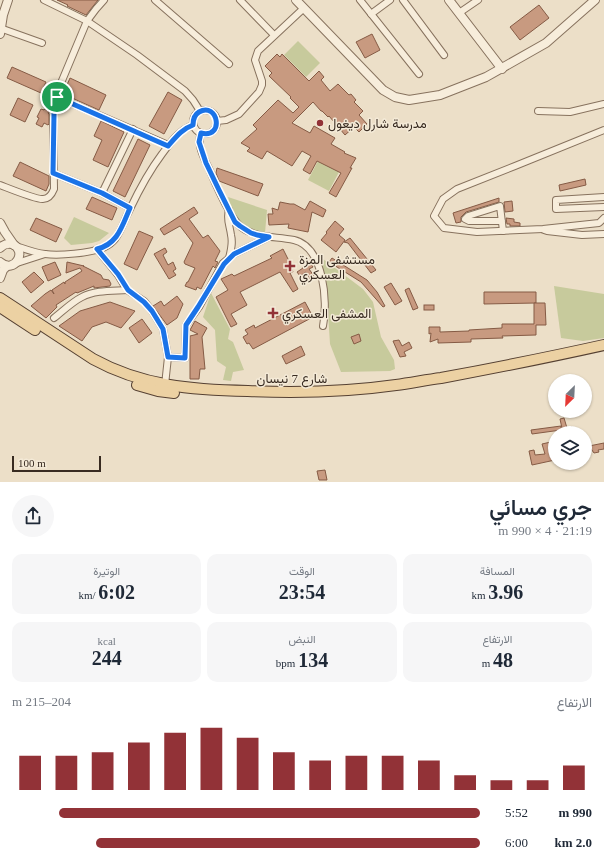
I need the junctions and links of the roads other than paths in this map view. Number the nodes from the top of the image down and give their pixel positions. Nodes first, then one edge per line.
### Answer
1 (8, 0) edge
2 (44, 0) edge
3 (104, 0) edge
4 (154, 0) edge
5 (240, 0) edge
6 (296, 0) edge
7 (360, 0) edge
8 (390, 0) edge
9 (403, 0) edge
10 (449, 0) edge
11 (478, 0) edge
12 (595, 0) edge
13 (304, 8) junction
14 (458, 13) junction
15 (371, 14) junction
16 (87, 21) junction
17 (0, 30) edge
18 (274, 35) junction
19 (42, 43) dead end
20 (444, 55) dead end
21 (229, 64) dead end
22 (502, 69) junction
23 (419, 74) dead end
24 (57, 97) junction
25 (604, 104) edge
26 (200, 111) junction
27 (538, 111) dead end
28 (217, 121) junction
29 (193, 125) junction
30 (133, 129) junction
31 (604, 130) edge
32 (201, 133) junction
33 (168, 146) junction
34 (53, 173) junction
35 (0, 185) edge
36 (102, 193) junction
37 (604, 197) edge
38 (604, 207) edge
39 (130, 208) junction
40 (229, 210) junction
41 (604, 218) edge
42 (0, 220) edge
43 (502, 221) junction
44 (0, 224) edge
45 (543, 229) junction
46 (503, 231) junction
47 (604, 234) edge
48 (269, 237) junction
49 (15, 246) junction
50 (0, 248) edge
51 (97, 249) junction
52 (45, 254) junction
53 (229, 258) junction
54 (7, 264) edge
55 (0, 278) edge
56 (128, 290) junction
57 (0, 298) edge
58 (0, 307) edge
59 (54, 318) dead end
60 (323, 326) dead end
61 (604, 345) edge
62 (604, 352) edge
63 (168, 357) junction
64 (165, 385) junction

1 - 17 street
2 - 16 street
3 - 16 street
4 - 21 street
5 - 18 street
6 - 13 street
7 - 15 street
8 - 15 street
9 - 20 street
10 - 14 street
11 - 14 street
12 - 22 street
13 - 18 street
13 - 22 street
14 - 22 street
15 - 23 street
16 - 24 street
16 - 26 street
17 - 19 street
18 - 28 street
24 - 30 street
24 - 34 street
25 - 27 street
26 - 28 street
26 - 29 street
28 - 32 street
29 - 32 street
29 - 33 street
30 - 33 street
30 - 36 street
31 - 46 street
32 - 40 street
33 - 39 street
34 - 35 street
34 - 36 street
36 - 39 street
37 - 38 street
39 - 51 street
40 - 48 street
40 - 53 street
41 - 45 street
42 - 44 street
43 - 43 street
43 - 46 street
44 - 49 street
45 - 46 street
45 - 47 street
48 - 53 street
48 - 60 street
49 - 50 street
49 - 52 street
49 - 54 street
51 - 52 street
51 - 56 street
52 - 54 street
53 - 63 street
54 - 55 street
56 - 59 street
56 - 63 street
57 - 64 main road, شارع 7 نيسان
58 - 62 main road, شارع 7 نيسان
61 - 64 main road, شارع 7 نيسان
63 - 64 street

